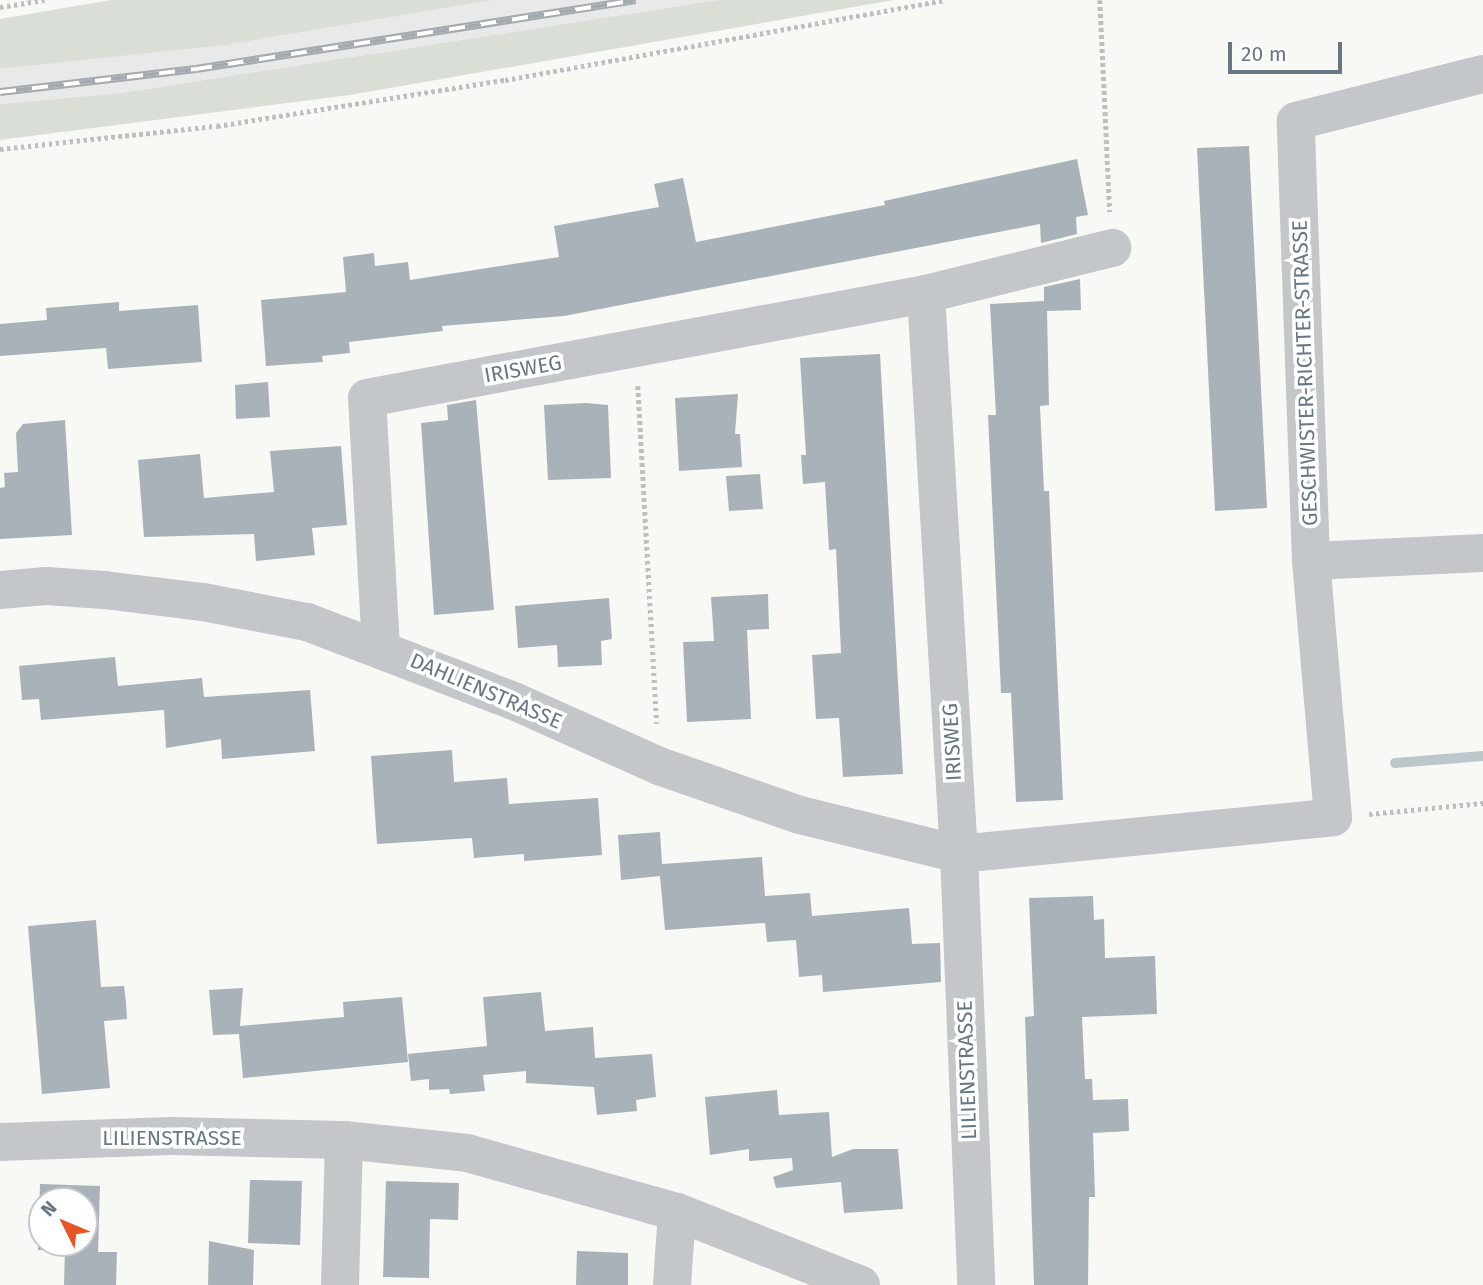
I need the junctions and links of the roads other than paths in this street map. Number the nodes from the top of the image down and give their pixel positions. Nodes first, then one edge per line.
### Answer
1 (1483, 75) edge
2 (1112, 248) road end
3 (926, 294) junction
4 (1483, 554) edge
5 (1311, 561) junction
6 (0, 590) edge
7 (381, 648) junction
8 (1333, 817) joint
9 (959, 854) junction
10 (344, 1140) junction
11 (0, 1142) edge
12 (677, 1212) junction
13 (340, 1285) edge
14 (673, 1285) edge
15 (861, 1285) edge
16 (976, 1285) edge

1 - 5 street, GESCHWISTER-RICHTER-STRASSE
2 - 3 street, IRISWEG
3 - 7 street, IRISWEG
3 - 9 street, IRISWEG
4 - 5 street
5 - 8 street, GESCHWISTER-RICHTER-STRASSE
6 - 7 street, DAHLIENSTRASSE
7 - 9 street, DAHLIENSTRASSE
8 - 9 street, DAHLIENSTRASSE
9 - 16 street, LILIENSTRASSE
10 - 11 street, LILIENSTRASSE
10 - 12 street, LILIENSTRASSE
10 - 13 street
12 - 14 street
12 - 15 street, LILIENSTRASSE

